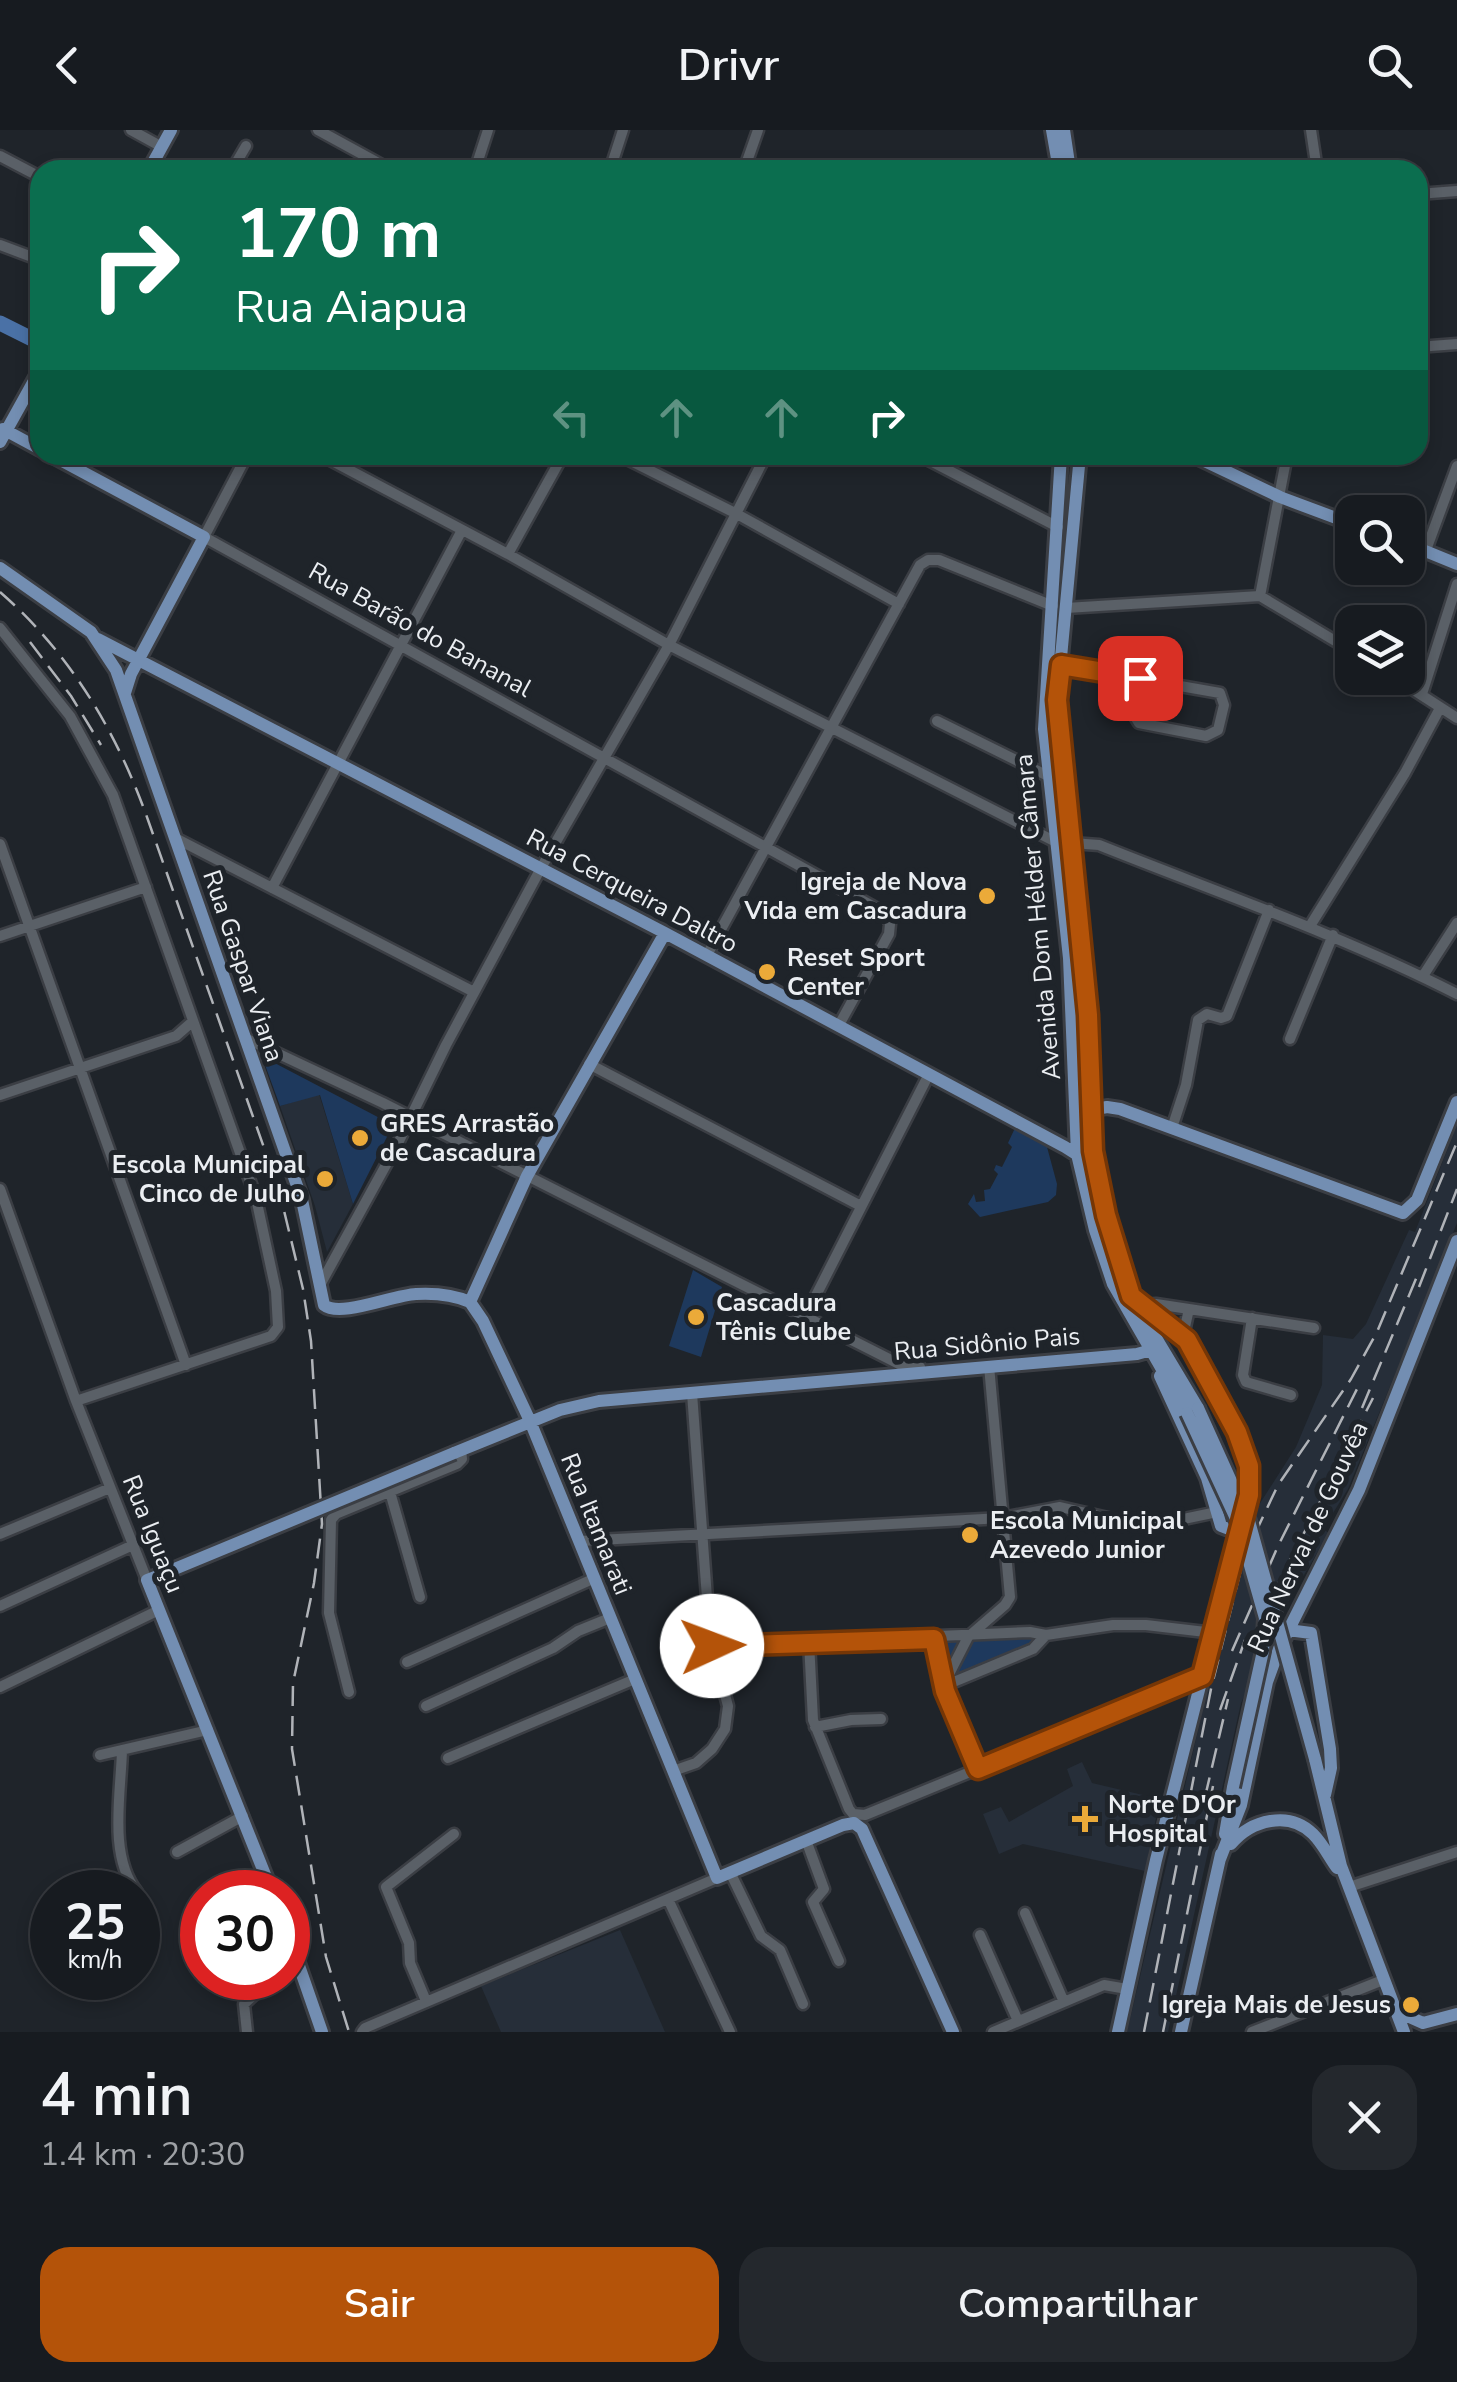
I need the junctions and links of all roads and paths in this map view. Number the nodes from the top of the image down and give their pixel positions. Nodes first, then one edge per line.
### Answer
1 (131, 130) edge
2 (172, 130) edge
3 (318, 130) edge
4 (488, 130) edge
5 (622, 130) edge
6 (758, 130) edge
7 (1052, 130) edge
8 (1064, 130) edge
9 (1312, 130) edge
10 (162, 146) junction
11 (246, 146) dead end
12 (0, 156) edge
13 (154, 160) edge
14 (238, 160) edge
15 (373, 160) edge
16 (478, 160) edge
17 (613, 160) edge
18 (748, 160) edge
19 (1056, 160) edge
20 (1068, 160) edge
21 (1316, 160) edge
22 (30, 172) edge
23 (1457, 191) edge
24 (1428, 193) edge
25 (0, 245) edge
26 (30, 256) edge
27 (1457, 344) edge
28 (1428, 346) edge
29 (30, 387) edge
30 (2, 434) edge
31 (30, 445) edge
32 (70, 465) edge
33 (242, 465) edge
34 (340, 465) edge
35 (557, 465) edge
36 (639, 465) edge
37 (761, 465) edge
38 (938, 465) edge
39 (1061, 465) edge
40 (1079, 465) edge
41 (1213, 465) edge
42 (1285, 465) edge
43 (1457, 466) edge
44 (1280, 497) junction
45 (736, 513) junction
46 (1335, 518) edge
47 (1058, 528) junction
48 (462, 530) junction
49 (204, 537) junction
50 (1426, 550) joint
51 (508, 554) junction
52 (1457, 564) edge
53 (0, 568) edge
54 (1457, 584) edge
55 (1260, 596) junction
56 (899, 604) junction
57 (1060, 607) junction
58 (0, 628) edge
59 (98, 639) junction
60 (1335, 641) edge
61 (401, 645) junction
62 (669, 645) junction
63 (139, 661) junction
64 (1061, 665) junction
65 (1140, 678) junction
66 (1425, 685) edge
67 (125, 695) junction
68 (1423, 695) edge
69 (1440, 708) junction
70 (1457, 718) edge
71 (938, 721) dead end
72 (832, 728) junction
73 (606, 757) junction
74 (338, 764) junction
75 (1050, 777) junction
76 (175, 838) junction
77 (1065, 843) junction
78 (0, 844) edge
79 (767, 846) junction
80 (541, 868) junction
81 (146, 887) junction
82 (272, 888) junction
83 (1269, 910) junction
84 (1457, 922) edge
85 (30, 926) junction
86 (1310, 926) junction
87 (665, 933) junction
88 (1333, 935) junction
89 (0, 936) edge
90 (706, 955) junction
91 (1423, 976) junction
92 (474, 992) junction
93 (1457, 994) edge
94 (192, 1022) junction
95 (839, 1024) junction
96 (171, 1038) junction
97 (244, 1038) junction
98 (1290, 1039) dead end
99 (203, 1050) junction
100 (589, 1064) junction
101 (80, 1068) junction
102 (929, 1074) junction
103 (0, 1095) edge
104 (1457, 1102) edge
105 (1091, 1110) junction
106 (1074, 1115) junction
107 (411, 1118) junction
108 (1172, 1128) junction
109 (1052, 1141) junction
110 (1077, 1154) junction
111 (1096, 1172) junction
112 (527, 1176) junction
113 (0, 1190) edge
114 (860, 1205) junction
115 (1457, 1241) edge
116 (1450, 1276) edge
117 (320, 1285) junction
118 (1131, 1296) junction
119 (470, 1302) junction
120 (1143, 1305) junction
121 (1189, 1309) junction
122 (805, 1316) junction
123 (1252, 1318) junction
124 (1314, 1328) dead end
125 (1183, 1336) junction
126 (1154, 1354) junction
127 (186, 1364) junction
128 (990, 1366) junction
129 (936, 1370) junction
130 (692, 1393) junction
131 (1291, 1395) dead end
132 (76, 1402) junction
133 (1192, 1411) junction
134 (530, 1421) junction
135 (458, 1451) junction
136 (110, 1488) junction
137 (390, 1492) junction
138 (1218, 1512) junction
139 (1002, 1518) junction
140 (1241, 1528) junction
141 (0, 1534) edge
142 (702, 1534) junction
143 (580, 1540) junction
144 (133, 1545) junction
145 (154, 1577) junction
146 (594, 1578) junction
147 (420, 1597) dead end
148 (0, 1606) edge
149 (159, 1610) junction
150 (610, 1618) junction
151 (1288, 1630) junction
152 (1214, 1633) junction
153 (1046, 1636) junction
154 (968, 1637) junction
155 (934, 1639) junction
156 (809, 1642) junction
157 (712, 1646) junction
158 (407, 1662) dead end
159 (1202, 1676) junction
160 (634, 1679) junction
161 (943, 1686) junction
162 (0, 1687) edge
163 (349, 1692) dead end
164 (426, 1706) dead end
165 (881, 1719) dead end
166 (815, 1728) junction
167 (208, 1730) junction
168 (122, 1750) junction
169 (100, 1755) dead end
170 (448, 1758) dead end
171 (978, 1769) junction
172 (673, 1772) junction
173 (1324, 1797) junction
174 (849, 1810) junction
175 (243, 1816) junction
176 (864, 1822) junction
177 (843, 1824) junction
178 (454, 1834) dead end
179 (806, 1840) junction
180 (177, 1852) dead end
181 (1457, 1852) edge
182 (1220, 1859) junction
183 (127, 1870) edge
184 (264, 1870) edge
185 (724, 1875) junction
186 (1348, 1888) junction
187 (668, 1899) junction
188 (1025, 1913) dead end
189 (980, 1936) dead end
190 (839, 1961) dead end
191 (1383, 1980) junction
192 (1127, 1988) junction
193 (248, 2000) edge
194 (305, 2000) edge
195 (426, 2001) junction
196 (1064, 2002) junction
197 (804, 2004) dead end
198 (1396, 2012) junction
199 (1457, 2014) edge
200 (1285, 2019) junction
201 (1018, 2022) junction
202 (1429, 2027) edge
203 (247, 2032) edge
204 (322, 2032) edge
205 (362, 2032) edge
206 (730, 2032) edge
207 (954, 2032) edge
208 (994, 2032) edge
209 (1118, 2032) edge
210 (1182, 2032) edge
211 (1252, 2032) edge
212 (1289, 2032) edge
213 (1404, 2032) edge

1 - 10 street
2 - 10 main road
3 - 15 street
4 - 16 street
5 - 17 street
6 - 18 street
7 - 19 main road
8 - 20 main road
9 - 21 street
10 - 13 main road
11 - 14 street
12 - 22 street
23 - 24 street
25 - 26 street
27 - 28 street
29 - 30 main road
30 - 31 main road
32 - 49 main road, Rua Barão do Bananal
33 - 49 street
34 - 48 street
35 - 51 street
36 - 45 street
37 - 45 street
38 - 47 street
39 - 47 main road, Avenida Dom Hélder Câmara
40 - 57 main road, Avenida Dom Hélder Câmara
41 - 44 main road
42 - 44 street
43 - 50 street
44 - 46 main road
44 - 55 street
45 - 56 street
45 - 62 street
47 - 57 main road, Avenida Dom Hélder Câmara
48 - 51 street
48 - 61 street
49 - 61 street, Rua Barão do Bananal
49 - 63 main road
50 - 52 main road
51 - 62 street
53 - 59 main road, Rua Cerqueira Daltro
54 - 66 street
55 - 57 street
55 - 60 street
56 - 57 street
56 - 72 street
57 - 64 main road, Avenida Dom Hélder Câmara
57 - 75 main road, Avenida Dom Hélder Câmara
58 - 81 street
59 - 63 main road, Rua Cerqueira Daltro
59 - 67 main road, Rua Gaspar Viana
61 - 73 street, Rua Barão do Bananal
61 - 74 street
62 - 72 street
62 - 73 street
63 - 67 main road
63 - 74 main road, Rua Cerqueira Daltro
64 - 65 street
64 - 77 main road, Avenida Dom Hélder Câmara
65 - 65 street
67 - 76 main road, Rua Gaspar Viana
68 - 69 street
69 - 70 street
69 - 86 street
71 - 75 street
72 - 77 street
72 - 79 street
73 - 79 street, Rua Barão do Bananal
73 - 80 street
74 - 80 main road, Rua Cerqueira Daltro
74 - 82 street
75 - 77 main road, Avenida Dom Hélder Câmara
76 - 82 street
76 - 97 main road, Rua Gaspar Viana
77 - 83 street
77 - 105 main road, Avenida Dom Hélder Câmara
77 - 106 main road, Avenida Dom Hélder Câmara
78 - 85 street
79 - 90 street
79 - 95 street, Rua Barão do Bananal
80 - 87 main road, Rua Cerqueira Daltro
80 - 92 street
81 - 85 street
81 - 94 street
82 - 92 street
83 - 86 street
83 - 108 street
84 - 91 street
85 - 89 street
85 - 101 street
86 - 88 street
87 - 90 main road, Rua Cerqueira Daltro
87 - 100 main road
88 - 91 street
88 - 98 street
90 - 95 main road, Rua Cerqueira Daltro
91 - 93 street
92 - 107 street
94 - 96 street
94 - 99 street
95 - 102 main road, Rua Cerqueira Daltro
96 - 99 street
96 - 101 street
97 - 107 street
97 - 117 main road, Rua Gaspar Viana
99 - 127 street
100 - 112 main road
100 - 114 street
101 - 103 street
101 - 127 street
102 - 109 main road, Rua Cerqueira Daltro
102 - 114 street
104 - 108 main road
105 - 108 main road
105 - 111 main road, Avenida Dom Hélder Câmara
106 - 109 main road
106 - 110 main road, Avenida Dom Hélder Câmara
107 - 112 street
107 - 117 street
109 - 110 main road, Rua Cerqueira Daltro
110 - 111 main road, Rua Cerqueira Daltro
110 - 126 main road, Avenida Dom Hélder Câmara
111 - 118 main road, Avenida Dom Hélder Câmara
112 - 119 main road
112 - 122 street
113 - 132 street, Rua Iguaçu
114 - 122 street
115 - 116 main road, Rua Nerval de Gouvêa
116 - 151 main road, Rua Nerval de Gouvêa
117 - 119 main road, Rua Gaspar Viana
118 - 120 main road
118 - 133 main road, Avenida Dom Hélder Câmara
119 - 134 main road, Rua Itamarati
120 - 121 street
120 - 125 main road
121 - 123 street
121 - 125 street
122 - 129 street
123 - 124 street
123 - 131 street
125 - 140 main road
126 - 128 main road, Rua Sidônio Pais
126 - 133 main road, Avenida Dom Hélder Câmara
126 - 138 main road, Avenida Dom Hélder Câmara
127 - 132 street
128 - 129 main road, Rua Sidônio Pais
128 - 139 street
129 - 130 main road, Rua Sidônio Pais
130 - 134 main road, Rua Sidônio Pais
130 - 142 street
132 - 136 street, Rua Iguaçu
133 - 173 main road, bridge
133 - 182 main road, bridge
134 - 135 main road, Rua Sidônio Pais
134 - 143 main road, Rua Itamarati
135 - 137 street
135 - 145 main road, Rua Sidônio Pais, bridge
136 - 141 street
136 - 144 street, Rua Iguaçu
137 - 147 street
137 - 163 street
138 - 139 street
138 - 140 main road
139 - 142 street
139 - 154 street
140 - 152 main road
142 - 143 street
142 - 157 street
143 - 146 main road, Rua Itamarati
144 - 145 street, Rua Iguaçu
144 - 148 street
145 - 149 main road, Rua Iguaçu
146 - 150 main road, Rua Itamarati
146 - 158 street
149 - 162 street
149 - 167 main road, Rua Iguaçu
150 - 160 main road, Rua Itamarati
150 - 164 street
151 - 173 main road
151 - 182 main road, Rua Nerval de Gouvêa
152 - 153 street
152 - 159 main road
153 - 154 street
153 - 161 street
154 - 155 street
154 - 161 street
155 - 156 street
155 - 161 street
156 - 157 street
156 - 166 street
157 - 172 street
159 - 171 street
159 - 192 main road
160 - 170 street
160 - 172 main road, Rua Itamarati
161 - 171 street
165 - 166 street
166 - 174 street
167 - 168 street
167 - 175 main road, Rua Iguaçu
168 - 169 street
168 - 183 street
171 - 176 street
172 - 185 main road, Rua Itamarati
173 - 186 main road
174 - 176 street
174 - 177 street
175 - 180 street
175 - 184 main road, Rua Iguaçu
176 - 177 main road
176 - 207 main road
177 - 179 main road
178 - 195 street
179 - 185 main road
179 - 190 street
181 - 186 street
182 - 186 main road
182 - 210 main road
185 - 187 street
185 - 197 street
186 - 191 main road
187 - 195 street
187 - 206 street
188 - 196 street
189 - 201 street
191 - 198 main road
191 - 200 street
192 - 196 street
192 - 209 main road
193 - 203 street
194 - 204 main road
195 - 205 street
196 - 201 street
198 - 202 main road
198 - 213 main road
199 - 202 main road
200 - 211 street
200 - 212 street
201 - 208 street

